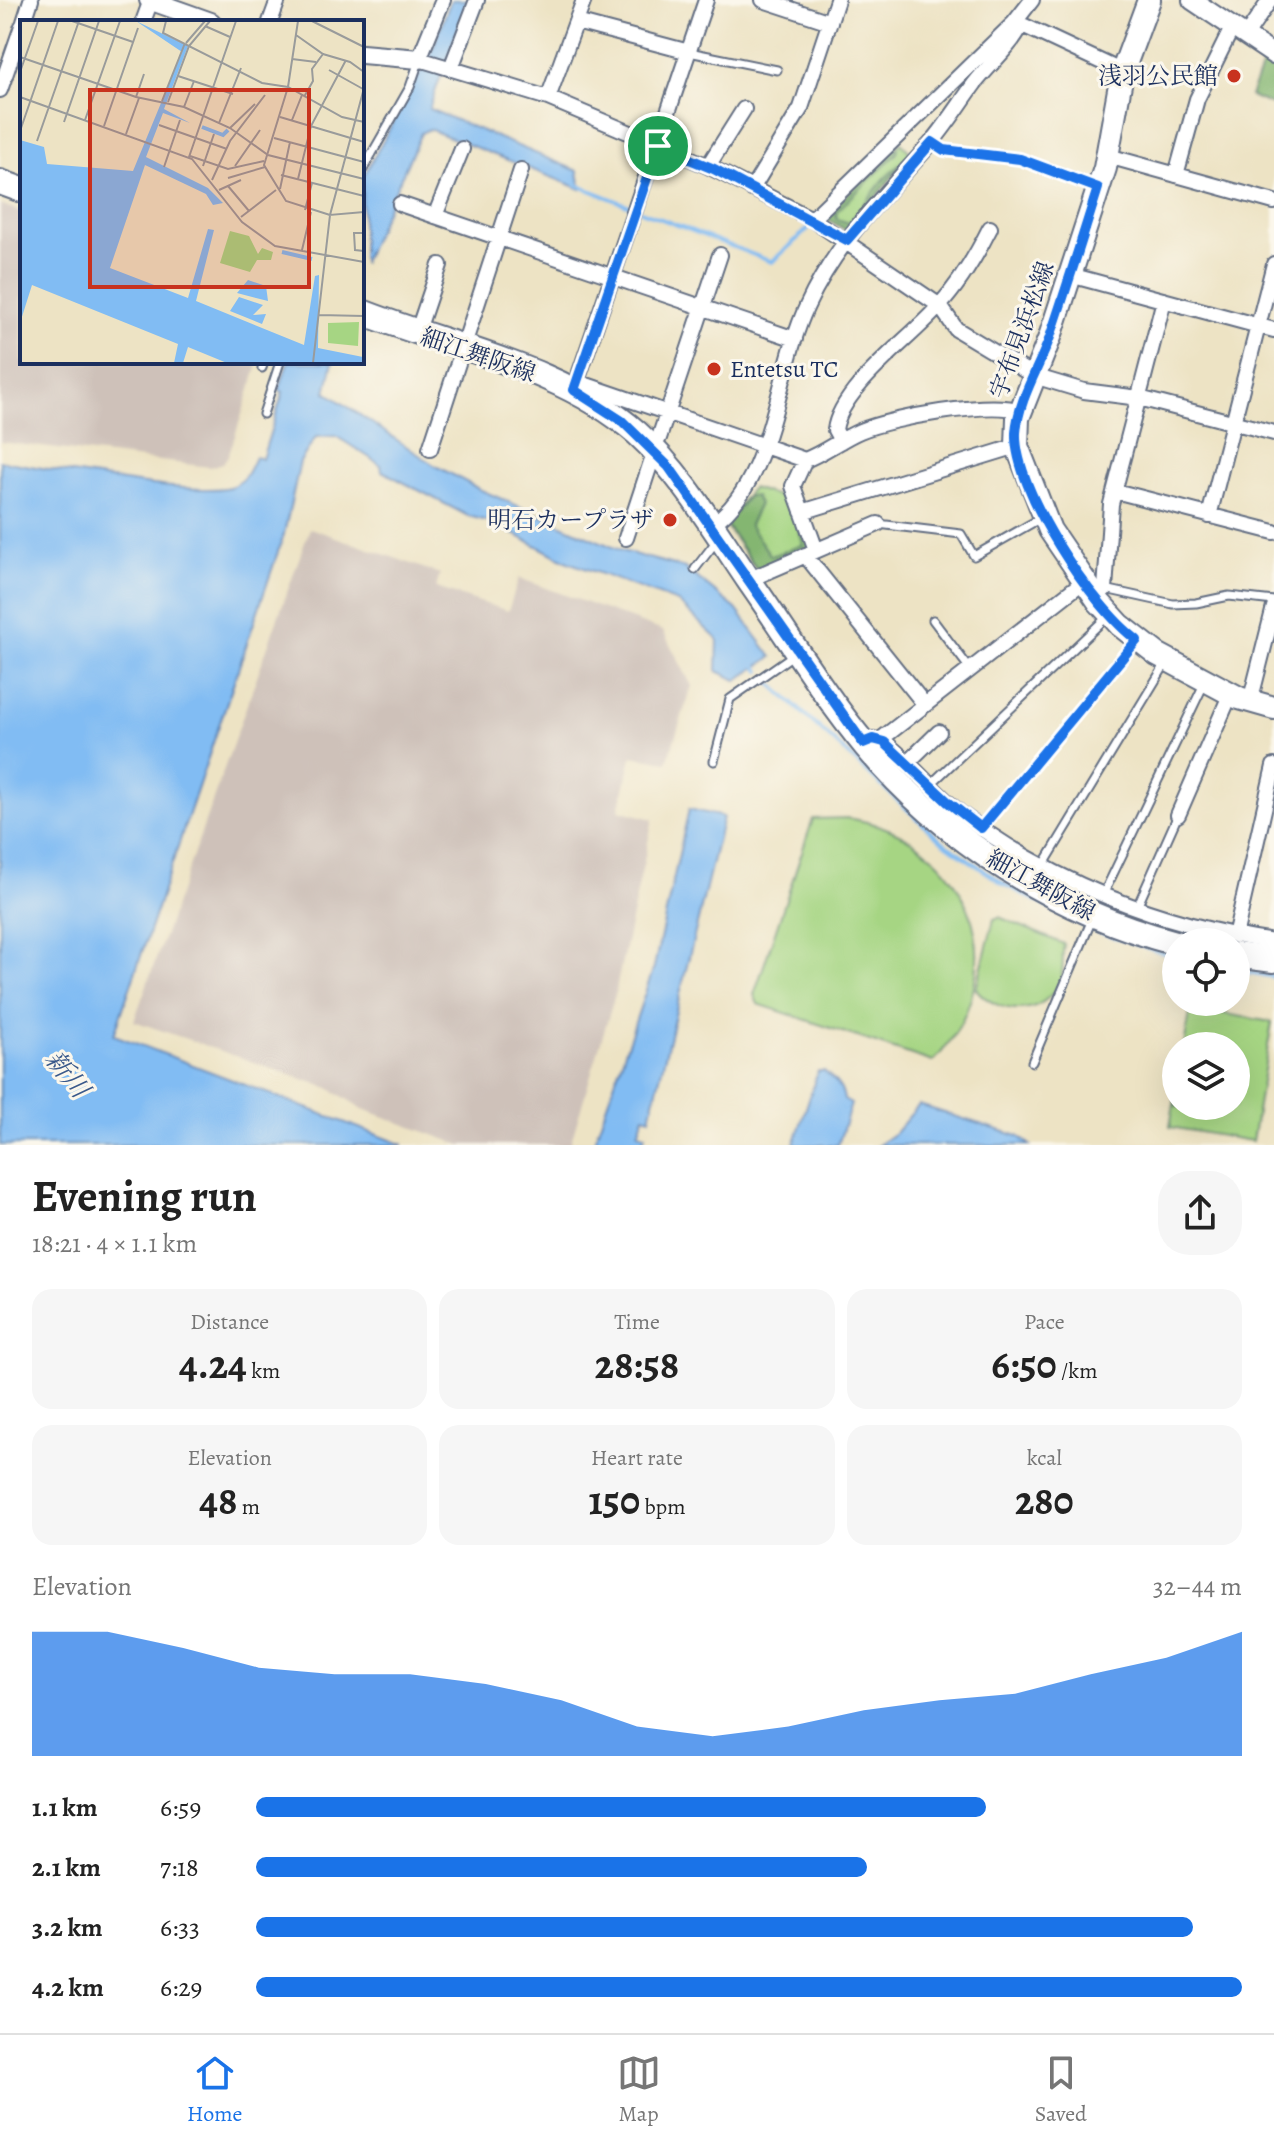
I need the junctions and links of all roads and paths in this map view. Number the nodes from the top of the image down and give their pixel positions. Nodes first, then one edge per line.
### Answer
1 (31, 0) edge
2 (150, 0) edge
3 (278, 0) edge
4 (443, 0) edge
5 (477, 0) edge
6 (584, 0) edge
7 (706, 0) edge
8 (763, 0) edge
9 (837, 0) edge
10 (1032, 0) edge
11 (1149, 0) edge
12 (1192, 0) edge
13 (1270, 0) edge
14 (24, 20) edge
15 (144, 20) edge
16 (205, 20) edge
17 (271, 20) edge
18 (576, 22) junction
19 (830, 22) junction
20 (1018, 24) junction
21 (1239, 32) junction
22 (20, 33) edge
23 (689, 52) junction
24 (364, 54) edge
25 (1274, 55) edge
26 (422, 59) junction
27 (448, 67) junction
28 (777, 70) dead end
29 (1123, 72) junction
30 (0, 90) edge
31 (548, 98) junction
32 (744, 109) dead end
33 (932, 142) junction
34 (658, 146) junction
35 (462, 149) dead end
36 (1108, 156) junction
37 (708, 166) junction
38 (364, 168) edge
39 (521, 170) dead end
40 (1176, 175) junction
41 (0, 182) edge
42 (1098, 188) junction
43 (20, 189) edge
44 (752, 189) junction
45 (1274, 202) edge
46 (400, 204) dead end
47 (435, 216) junction
48 (812, 219) junction
49 (990, 228) dead end
50 (499, 238) junction
51 (847, 240) junction
52 (720, 255) dead end
53 (1274, 264) edge
54 (440, 265) dead end
55 (1070, 275) junction
56 (613, 277) junction
57 (1164, 300) junction
58 (940, 306) junction
59 (703, 307) junction
60 (364, 313) edge
61 (1258, 326) junction
62 (1274, 330) edge
63 (417, 333) junction
64 (795, 339) junction
65 (463, 349) junction
66 (279, 364) edge
67 (1034, 376) junction
68 (576, 386) junction
69 (1139, 398) junction
70 (1021, 411) junction
71 (667, 413) junction
72 (263, 414) dead end
73 (1233, 423) junction
74 (1274, 433) edge
75 (841, 441) junction
76 (659, 446) junction
77 (761, 446) junction
78 (1017, 446) junction
79 (430, 449) dead end
80 (805, 460) junction
81 (1115, 491) junction
82 (802, 512) junction
83 (1209, 516) junction
84 (1043, 517) junction
85 (878, 524) joint
86 (715, 532) junction
87 (1274, 532) edge
88 (626, 538) dead end
89 (811, 552) junction
90 (695, 569) dead end
91 (748, 580) junction
92 (1094, 589) junction
93 (1274, 601) edge
94 (1274, 607) edge
95 (1109, 614) junction
96 (933, 620) dead end
97 (1137, 640) junction
98 (798, 651) junction
99 (1168, 659) junction
100 (971, 669) junction
101 (1206, 680) junction
102 (1240, 698) junction
103 (925, 705) junction
104 (1274, 708) edge
105 (939, 732) dead end
106 (872, 742) junction
107 (714, 761) dead end
108 (907, 763) junction
109 (1274, 766) edge
110 (930, 785) junction
111 (1178, 815) joint
112 (981, 828) junction
113 (1043, 866) junction
114 (1098, 905) junction
115 (1136, 909) junction
116 (1196, 928) edge
117 (1240, 928) edge
118 (1162, 936) edge
119 (1274, 942) edge
120 (1250, 945) edge
121 (1250, 951) edge
122 (1274, 960) edge
123 (1032, 1062) dead end

1 - 14 street
2 - 15 street
2 - 16 street
3 - 17 street
4 - 26 street
5 - 27 street
6 - 18 street
7 - 23 street
8 - 19 street
9 - 19 street
10 - 20 street
11 - 29 main road, 宇布見浜松線
12 - 21 street
13 - 21 street
18 - 23 street
18 - 31 street
19 - 44 street
20 - 29 street
20 - 33 street
20 - 48 street
21 - 25 street
21 - 40 street
22 - 30 street
23 - 28 lane
23 - 34 street
24 - 26 street
26 - 27 street
26 - 38 lane
27 - 31 street
29 - 36 main road, 宇布見浜松線
31 - 34 street
32 - 37 street
33 - 42 lane
33 - 51 street
34 - 37 street
34 - 56 street
35 - 47 street
36 - 40 street
36 - 42 main road, 宇布見浜松線
37 - 44 street
39 - 50 street
40 - 45 street
41 - 43 main road
42 - 55 main road, 宇布見浜松線
44 - 48 street
46 - 47 street
47 - 50 street
48 - 51 street
49 - 58 street
50 - 56 street
50 - 65 street
51 - 58 street
51 - 64 street
52 - 59 street
53 - 61 street
54 - 63 street
55 - 57 street
55 - 67 main road, 宇布見浜松線
56 - 59 street
56 - 68 street
57 - 61 street
57 - 69 street
58 - 67 street
58 - 75 street
59 - 64 street
59 - 71 street
60 - 63 main road, 細江舞阪線
61 - 62 street
61 - 73 street
63 - 65 main road, 細江舞阪線
64 - 77 street
65 - 68 main road, 細江舞阪線
65 - 79 street
66 - 72 lane
67 - 69 street
67 - 70 main road, 宇布見浜松線
68 - 71 street
68 - 76 main road, 細江舞阪線
69 - 73 street
69 - 81 street
70 - 75 street
70 - 78 main road, 宇布見浜松線
71 - 76 street
71 - 77 street
73 - 74 street
73 - 83 street
75 - 80 street
76 - 86 main road, 細江舞阪線
76 - 88 street
77 - 80 street
77 - 86 street
78 - 82 street
78 - 84 main road, 宇布見浜松線
80 - 82 street
81 - 83 street
81 - 92 street
82 - 89 street
83 - 87 street
84 - 85 lane
84 - 92 main road, 宇布見浜松線
85 - 89 street
86 - 90 lane
86 - 91 main road, 細江舞阪線
89 - 91 street
89 - 103 street
91 - 98 main road, 細江舞阪線
92 - 93 lane
92 - 95 main road, 宇布見浜松線
92 - 100 street
94 - 102 street
95 - 97 main road, 宇布見浜松線
95 - 110 lane
96 - 100 lane
97 - 99 main road, 宇布見浜松線
97 - 112 lane
98 - 106 main road, 細江舞阪線
98 - 107 lane
99 - 101 main road, 宇布見浜松線
99 - 113 lane
100 - 103 street
101 - 102 main road, 宇布見浜松線
101 - 114 lane
102 - 104 main road, 宇布見浜松線
102 - 111 street
103 - 106 street
105 - 108 street
106 - 108 street
106 - 114 main road, 細江舞阪線
108 - 110 street
109 - 117 street
110 - 112 street
111 - 115 lane
112 - 113 street
113 - 114 street
114 - 115 street
114 - 118 main road, 細江舞阪線
114 - 123 lane
115 - 116 street
119 - 120 street
121 - 122 main road

